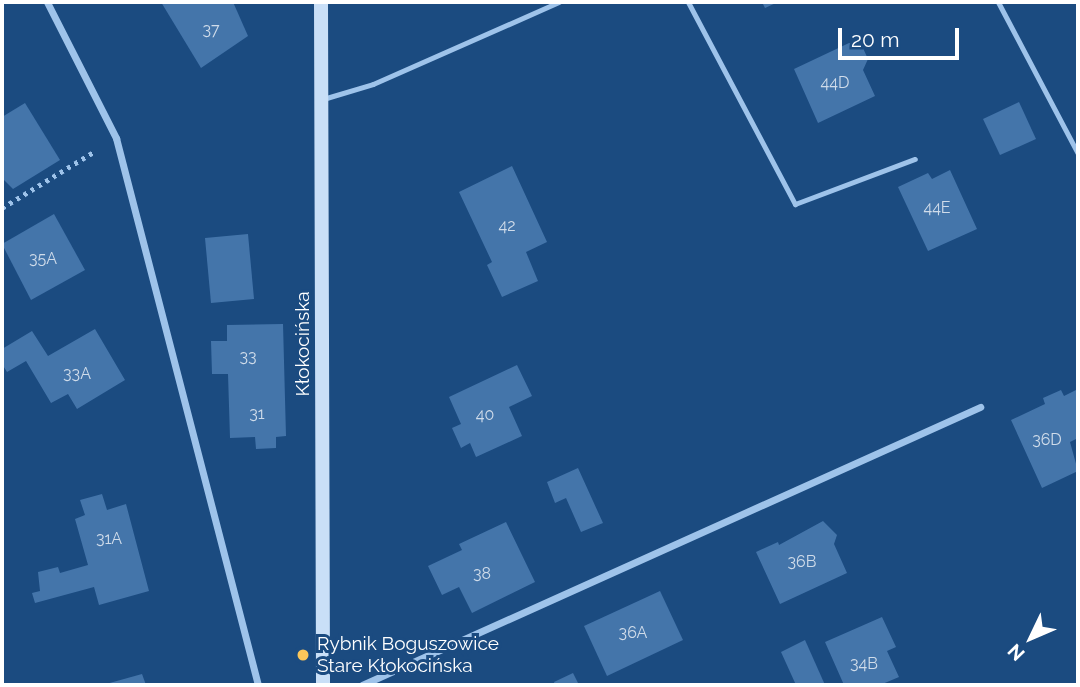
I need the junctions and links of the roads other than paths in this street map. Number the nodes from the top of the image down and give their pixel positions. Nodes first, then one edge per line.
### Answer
1 (47, 2) edge
2 (321, 2) edge
3 (559, 2) edge
4 (688, 2) edge
5 (998, 2) edge
6 (322, 99) junction
7 (1078, 154) edge
8 (915, 159) dead end
9 (980, 407) dead end
10 (258, 685) edge
11 (323, 685) edge
12 (362, 685) edge

1 - 10 street
2 - 6 street, Kłokocińska
3 - 6 lane
4 - 8 lane
5 - 7 lane
6 - 11 street, Kłokocińska
9 - 12 street

